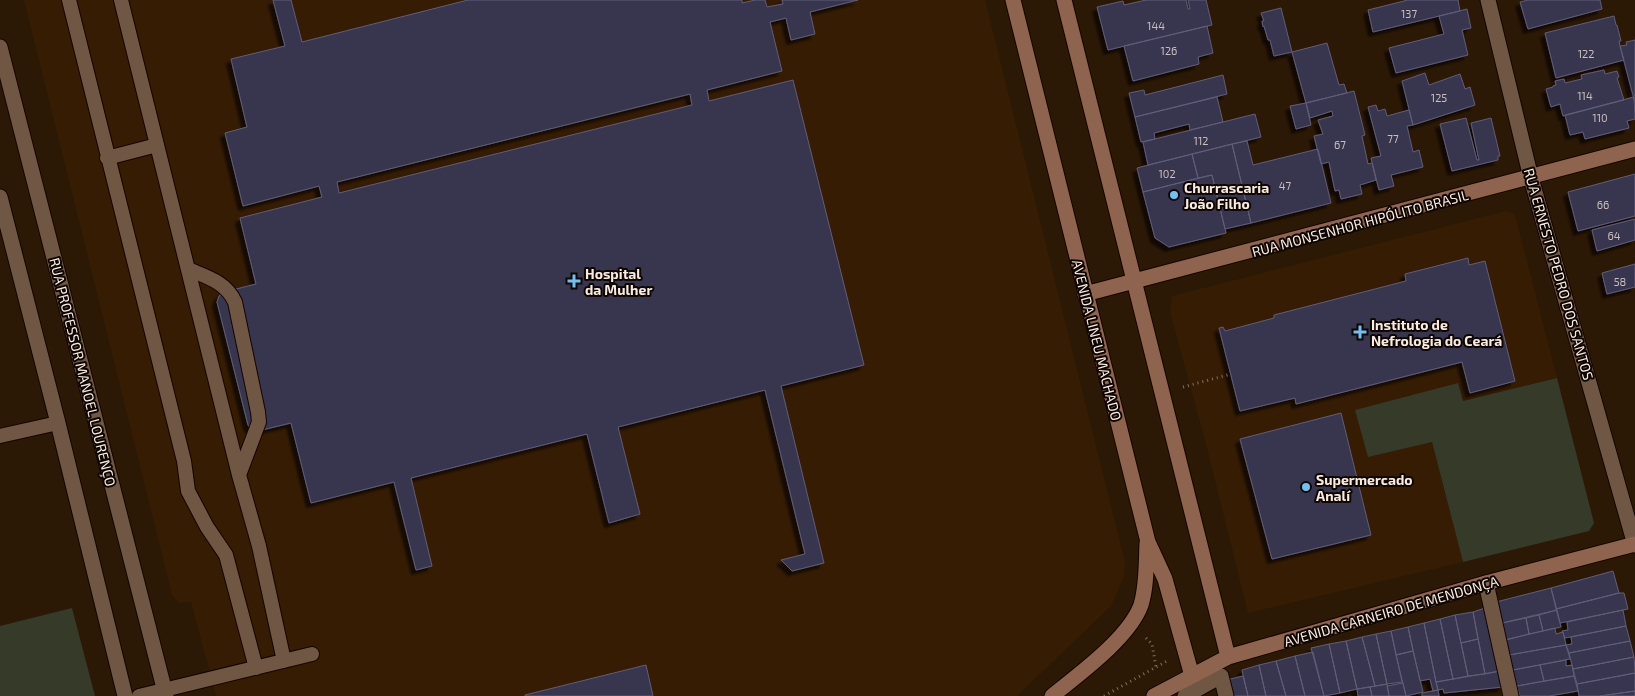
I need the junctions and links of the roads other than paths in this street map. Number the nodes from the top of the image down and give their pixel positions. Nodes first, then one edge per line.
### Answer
1 (69, 0) edge
2 (121, 0) edge
3 (1013, 0) edge
4 (1064, 0) edge
5 (1488, 0) edge
6 (0, 48) edge
7 (157, 146) junction
8 (1635, 149) edge
9 (107, 158) junction
10 (1532, 178) junction
11 (0, 197) edge
12 (188, 269) junction
13 (1134, 282) junction
14 (1085, 294) junction
15 (58, 423) junction
16 (0, 436) edge
17 (238, 475) junction
18 (1148, 542) junction
19 (1635, 545) edge
20 (1486, 583) junction
21 (312, 654) dead end
22 (1228, 657) junction
23 (284, 661) junction
24 (256, 668) junction
25 (1192, 676) junction
26 (165, 693) edge
27 (125, 696) edge
28 (139, 696) edge
29 (1052, 696) edge
30 (1154, 696) edge
31 (1185, 696) edge
32 (1226, 696) edge
33 (1510, 696) edge

1 - 9 lane
2 - 7 lane
3 - 14 main road, AVENIDA LINEU MACHADO
4 - 13 main road
5 - 10 street, RUA ERNESTO PEDRO DOS SANTOS
6 - 26 street, RUA PROFESSOR MANOEL LOURENÇO
7 - 9 lane
7 - 12 lane
8 - 10 main road, RUA MONSENHOR HIPÓLITO BRASIL
9 - 24 lane
10 - 13 main road, RUA MONSENHOR HIPÓLITO BRASIL
10 - 19 street, RUA ERNESTO PEDRO DOS SANTOS
11 - 15 street
12 - 17 lane
12 - 17 lane
13 - 14 main road, RUA MONSENHOR HIPÓLITO BRASIL
13 - 22 main road
14 - 18 main road, AVENIDA LINEU MACHADO
15 - 16 lane
15 - 27 street
17 - 23 lane
18 - 25 main road, AVENIDA LINEU MACHADO
18 - 29 main road
19 - 20 main road, AVENIDA CARNEIRO DE MENDONÇA
20 - 22 main road, AVENIDA CARNEIRO DE MENDONÇA
20 - 33 street
21 - 23 lane
22 - 25 main road, AVENIDA CARNEIRO DE MENDONÇA
23 - 24 lane
24 - 26 lane
25 - 30 main road, AVENIDA CARNEIRO DE MENDONÇA
26 - 28 lane
31 - 32 street

